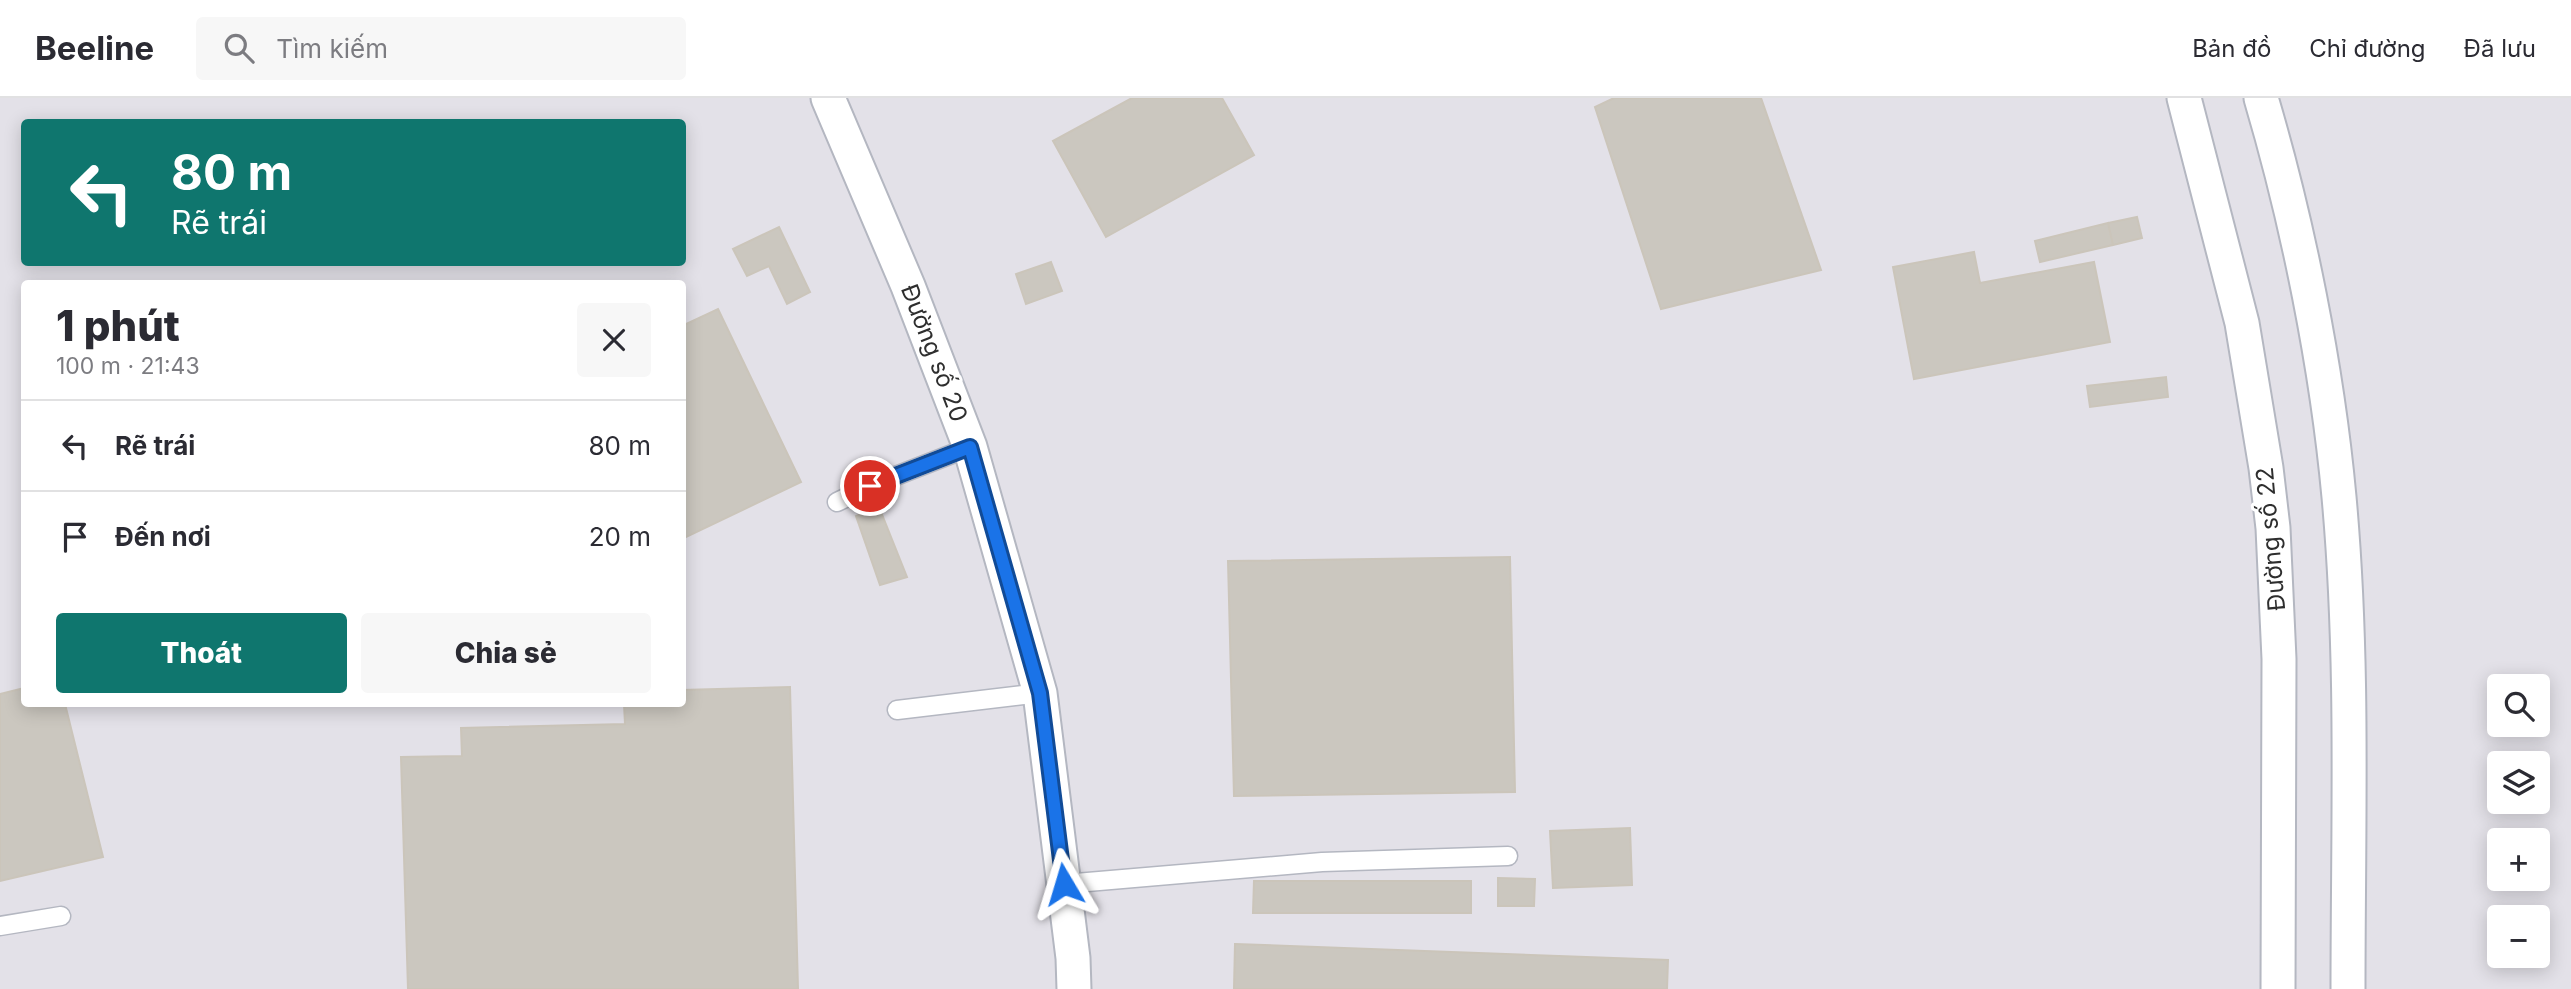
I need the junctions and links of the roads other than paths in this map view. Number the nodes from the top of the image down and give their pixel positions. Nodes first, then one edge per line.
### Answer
1 (828, 98) edge
2 (2184, 98) edge
3 (2261, 98) edge
4 (970, 447) junction
5 (837, 502) dead end
6 (1040, 693) junction
7 (897, 710) dead end
8 (1508, 856) dead end
9 (1064, 884) junction
10 (61, 916) dead end
11 (0, 926) edge
12 (1074, 989) edge
13 (2278, 989) edge
14 (2348, 989) edge

1 - 4 street, Đường số 20
2 - 13 street, Đường số 22
3 - 14 street
4 - 5 lane
4 - 6 street, Đường số 20
6 - 7 lane
6 - 9 street, Đường số 20
8 - 9 lane
9 - 12 street, Đường số 20
10 - 11 lane

